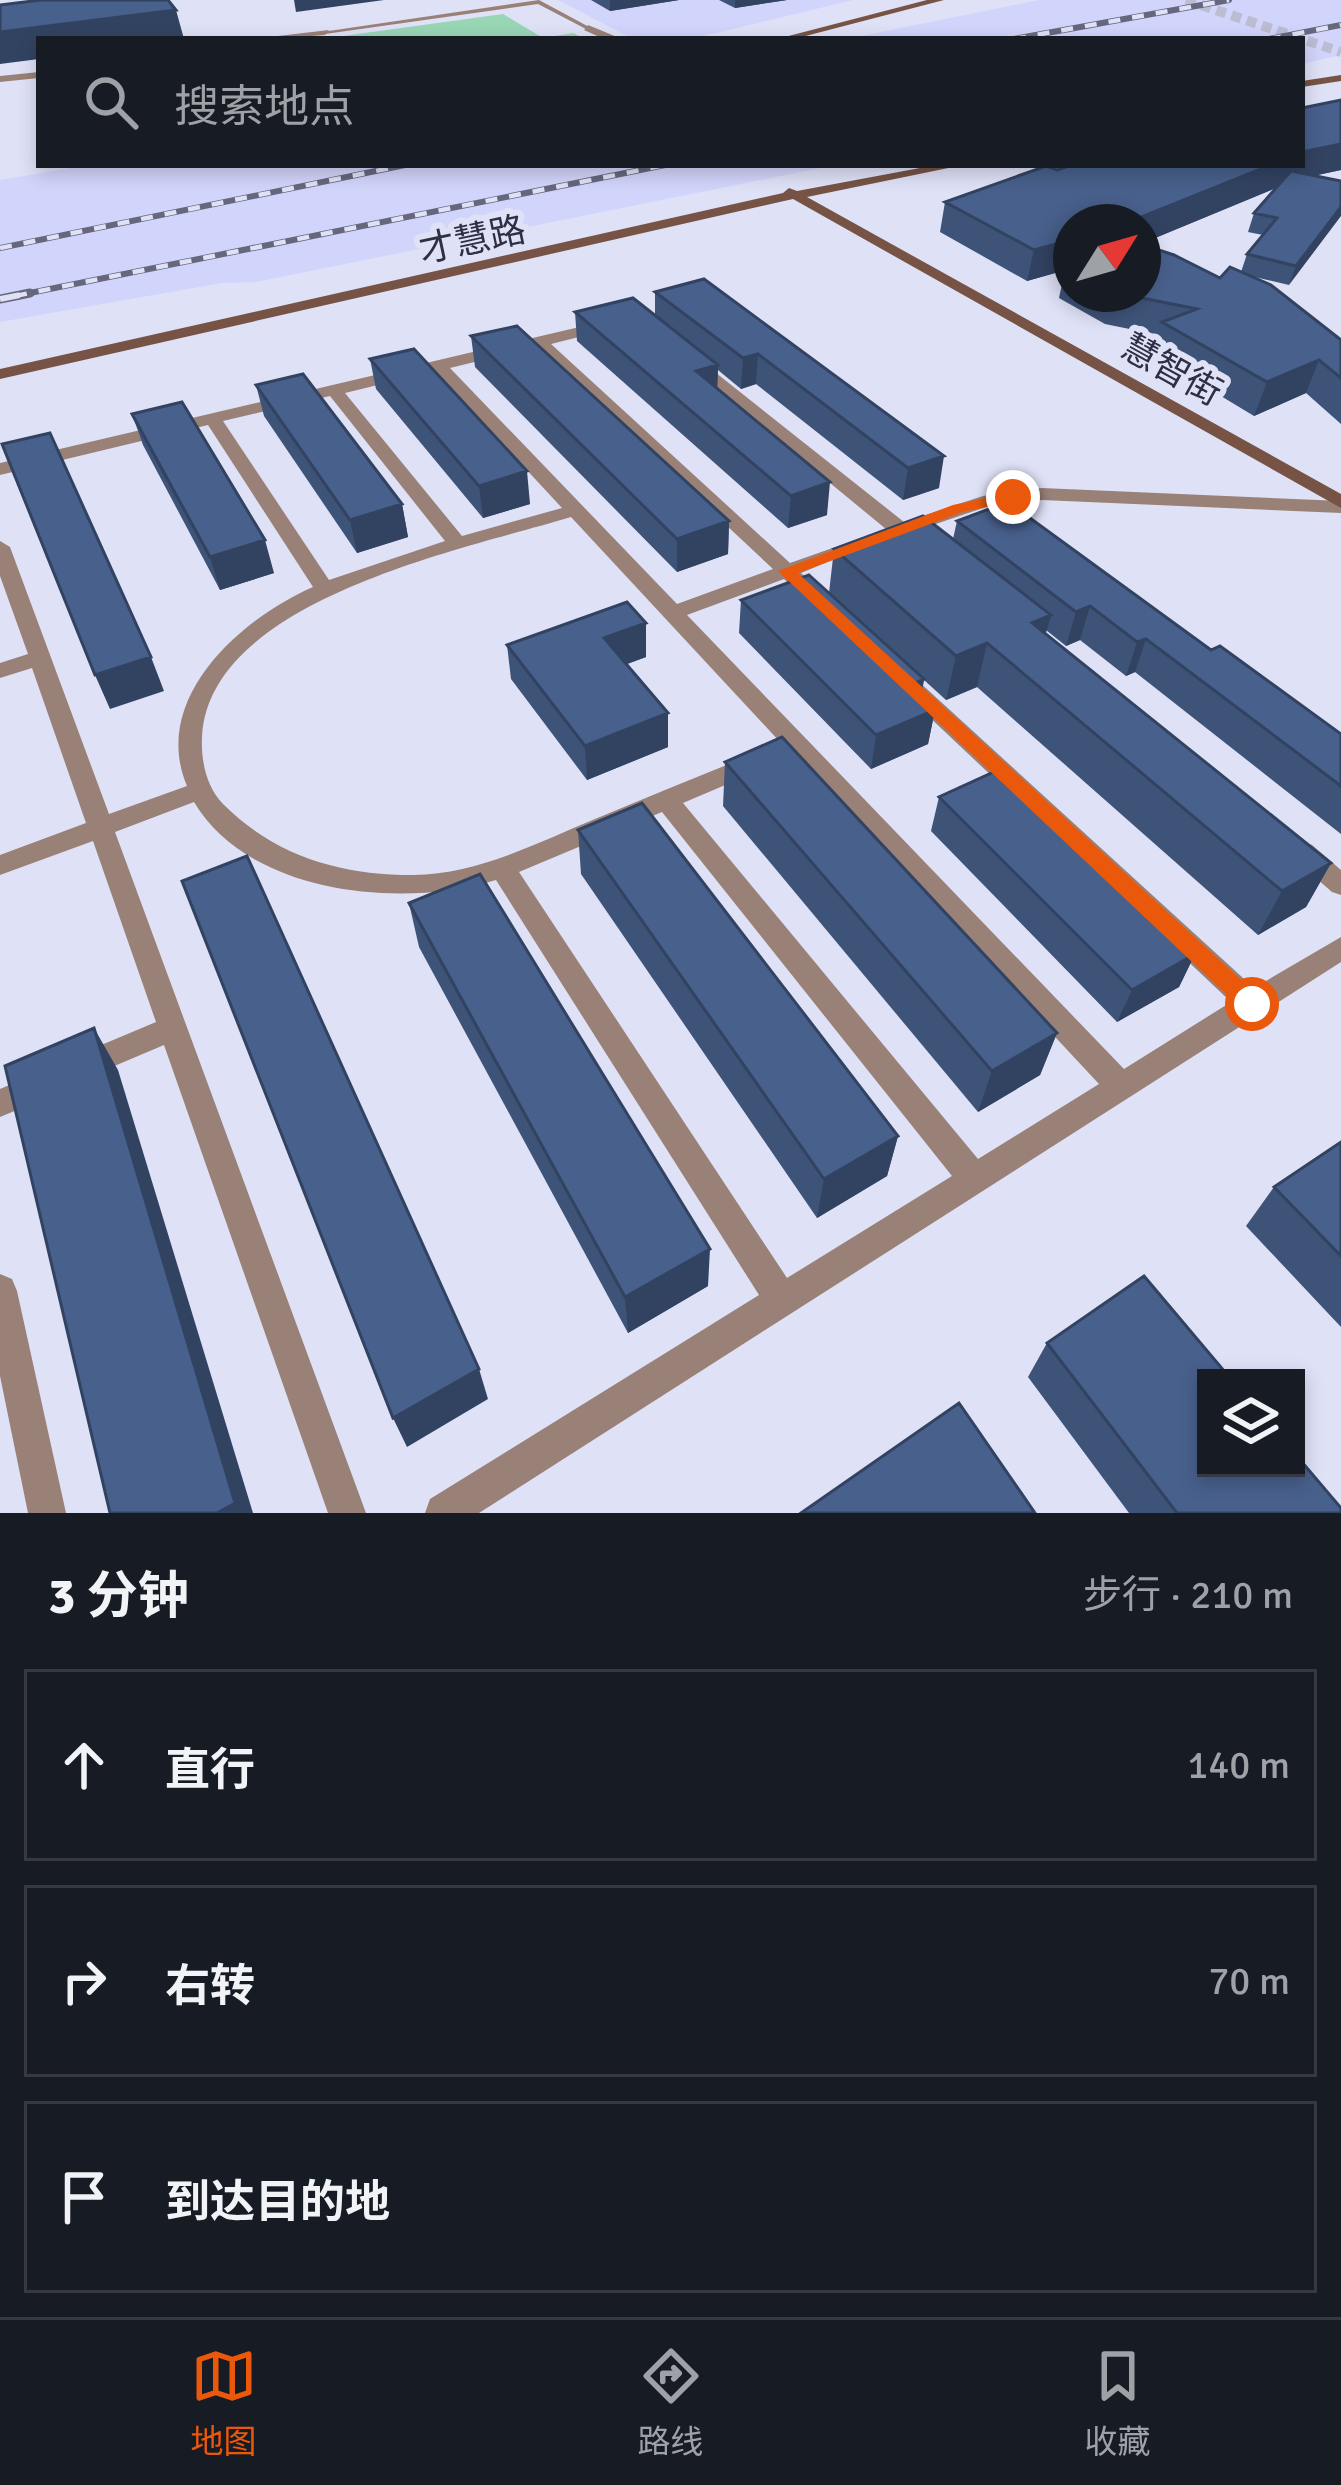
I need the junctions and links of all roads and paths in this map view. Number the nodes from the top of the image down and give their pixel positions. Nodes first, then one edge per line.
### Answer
1 (939, 0) edge
2 (959, 0) edge
3 (588, 28) joint
4 (326, 32) joint
5 (299, 36) edge
6 (606, 36) edge
7 (794, 36) edge
8 (818, 36) edge
9 (36, 74) edge
10 (0, 79) edge
11 (1340, 80) edge
12 (1305, 86) edge
13 (888, 168) edge
14 (937, 168) edge
15 (794, 190) junction
16 (618, 323) edge
17 (540, 342) junction
18 (673, 346) edge
19 (0, 363) edge
20 (438, 365) junction
21 (0, 374) edge
22 (334, 390) junction
23 (213, 419) junction
24 (0, 469) edge
25 (1341, 491) edge
26 (1341, 505) edge
27 (575, 510) junction
28 (901, 530) junction
29 (0, 547) edge
30 (459, 547) junction
31 (937, 559) edge
32 (787, 571) junction
33 (325, 589) junction
34 (672, 613) junction
35 (838, 619) edge
36 (873, 651) edge
37 (40, 658) junction
38 (0, 671) edge
39 (798, 745) junction
40 (198, 791) junction
41 (666, 800) junction
42 (101, 827) junction
43 (1285, 838) edge
44 (0, 865) edge
45 (502, 868) junction
46 (1341, 885) edge
47 (1341, 948) edge
48 (1252, 1004) junction
49 (173, 1028) junction
50 (1121, 1087) junction
51 (0, 1103) edge
52 (974, 1179) junction
53 (0, 1291) edge
54 (782, 1300) junction
55 (47, 1513) edge
56 (347, 1513) edge
57 (444, 1513) edge

1 - 7 street
2 - 8 street
3 - 4 lane
3 - 6 street
4 - 5 street
9 - 10 street
11 - 12 street
13 - 15 street, 才慧路
14 - 15 street, 才慧路
15 - 19 street, 才慧路
15 - 21 street, 才慧路
15 - 25 street, 慧智街
15 - 26 street, 慧智街
16 - 17 street
17 - 20 street
17 - 32 street
18 - 28 street
20 - 22 street
20 - 27 street
22 - 23 street
22 - 30 street
23 - 24 street
23 - 33 street
26 - 28 street
27 - 30 street
27 - 34 street
28 - 31 street
28 - 32 street
29 - 37 street
30 - 33 street
32 - 34 street
32 - 35 street
33 - 40 street
34 - 39 street
36 - 48 street
37 - 38 street
37 - 42 street
39 - 41 street
39 - 50 street
40 - 42 street
40 - 45 street
41 - 45 street
41 - 52 street
42 - 44 street
42 - 49 street
43 - 46 street
45 - 54 street
47 - 48 street
48 - 50 street
49 - 51 street
49 - 56 street
50 - 52 street
52 - 54 street
53 - 55 street
54 - 57 street

